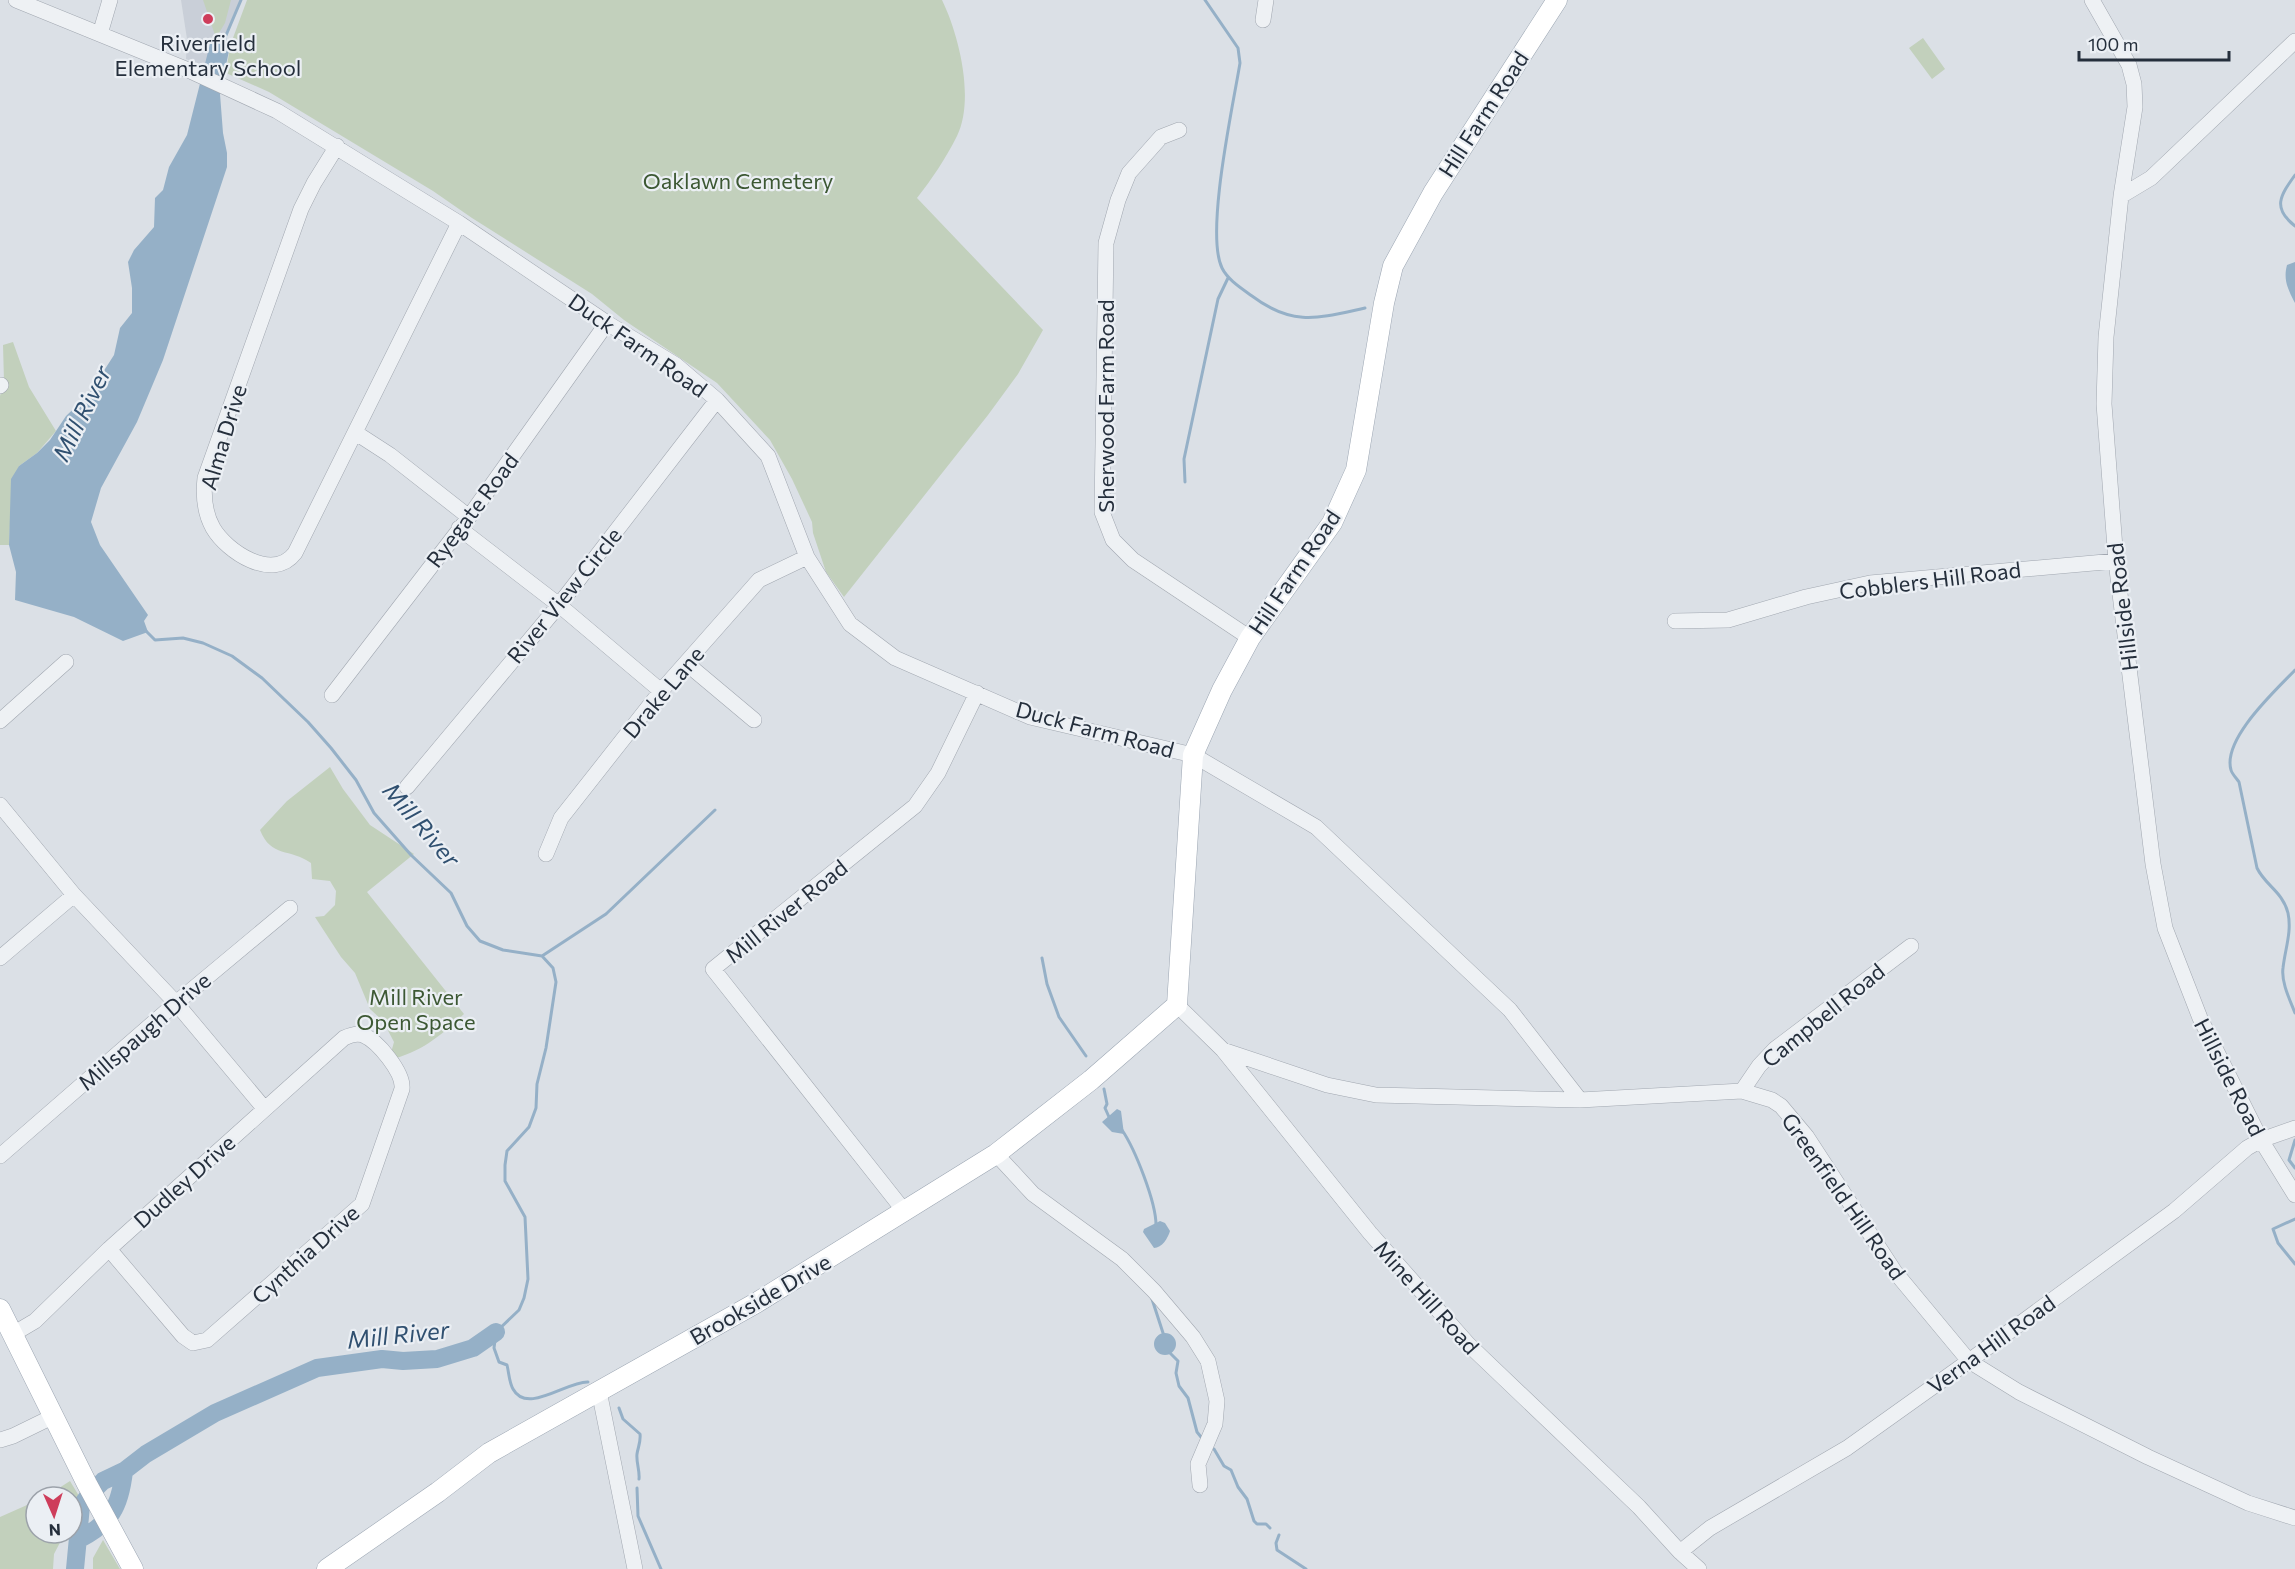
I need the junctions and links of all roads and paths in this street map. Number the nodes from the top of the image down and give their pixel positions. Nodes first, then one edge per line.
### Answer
1 (16, 0) edge
2 (110, 0) edge
3 (1266, 0) edge
4 (1557, 0) edge
5 (2092, 0) edge
6 (1263, 20) dead end
7 (100, 34) junction
8 (2295, 41) edge
9 (1179, 130) dead end
10 (337, 146) junction
11 (2121, 196) junction
12 (459, 223) junction
13 (607, 323) junction
14 (717, 400) junction
15 (356, 433) junction
16 (464, 523) junction
17 (807, 557) junction
18 (2116, 561) junction
19 (559, 605) junction
20 (1675, 621) dead end
21 (1250, 638) junction
22 (66, 662) dead end
23 (686, 663) junction
24 (661, 692) junction
25 (977, 693) junction
26 (332, 695) dead end
27 (754, 720) dead end
28 (0, 721) edge
29 (1193, 755) junction
30 (407, 787) dead end
31 (0, 806) edge
32 (546, 854) dead end
33 (74, 895) junction
34 (290, 908) dead end
35 (1911, 946) dead end
36 (0, 958) edge
37 (176, 1003) junction
38 (1177, 1005) junction
39 (358, 1034) joint
40 (1223, 1050) junction
41 (1742, 1091) junction
42 (1580, 1100) junction
43 (264, 1108) junction
44 (2295, 1128) edge
45 (2261, 1140) junction
46 (996, 1154) junction
47 (0, 1156) edge
48 (2295, 1195) edge
49 (905, 1212) junction
50 (110, 1248) junction
51 (0, 1309) edge
52 (13, 1334) junction
53 (1969, 1361) junction
54 (599, 1391) junction
55 (54, 1416) junction
56 (0, 1440) edge
57 (1200, 1485) dead end
58 (2295, 1518) edge
59 (1680, 1552) junction
60 (133, 1569) edge
61 (327, 1569) edge
62 (635, 1569) edge
63 (1699, 1569) edge

1 - 7 street, Duck Farm Road
2 - 7 street
3 - 6 street
4 - 21 main road, Hill Farm Road
5 - 11 street, Hillside Road
7 - 10 street, Duck Farm Road
8 - 11 street
9 - 21 street, Sherwood Farm Road
10 - 12 street, Duck Farm Road
10 - 15 street, Alma Drive
11 - 18 street, Hillside Road
12 - 13 street, Duck Farm Road
12 - 15 street, Alma Drive
13 - 14 street, Duck Farm Road
13 - 16 street, Ryegate Road
14 - 17 street, Duck Farm Road
14 - 19 street, River View Circle
15 - 16 street
16 - 19 street
16 - 26 street, Ryegate Road
17 - 23 street, Drake Lane
17 - 25 street, Duck Farm Road
18 - 20 street, Cobblers Hill Road
18 - 45 street, Hillside Road
19 - 24 street
19 - 30 street, River View Circle
21 - 29 main road, Hill Farm Road
22 - 28 street
23 - 24 street, Drake Lane
23 - 27 street
24 - 32 street, Drake Lane
25 - 29 street, Duck Farm Road
25 - 49 street, Mill River Road
29 - 38 main road, Hill Farm Road
29 - 42 street, Duck Farm Road
31 - 33 street
33 - 36 street
33 - 37 street
34 - 37 street, Millspaugh Drive
35 - 41 street, Campbell Road
37 - 43 street
37 - 47 street, Millspaugh Drive
38 - 40 street, Mine Hill Road
38 - 46 main road, Brookside Drive
39 - 43 street, Dudley Drive
39 - 50 street, Cynthia Drive
40 - 42 street, Greenfield Hill Road
40 - 59 street, Mine Hill Road
41 - 42 street, Greenfield Hill Road
41 - 53 street, Greenfield Hill Road
43 - 50 street, Dudley Drive
44 - 45 street, Verna Hill Road
45 - 48 street, Hillside Road
45 - 53 street, Verna Hill Road
46 - 49 main road, Brookside Drive
46 - 57 street
49 - 54 main road, Brookside Drive
50 - 52 street, Dudley Drive
51 - 52 main road
52 - 55 main road
53 - 58 street, Greenfield Hill Road
53 - 59 street, Verna Hill Road
54 - 61 main road, Brookside Drive
54 - 62 street
55 - 56 street
55 - 60 main road
59 - 63 street, Mine Hill Road

